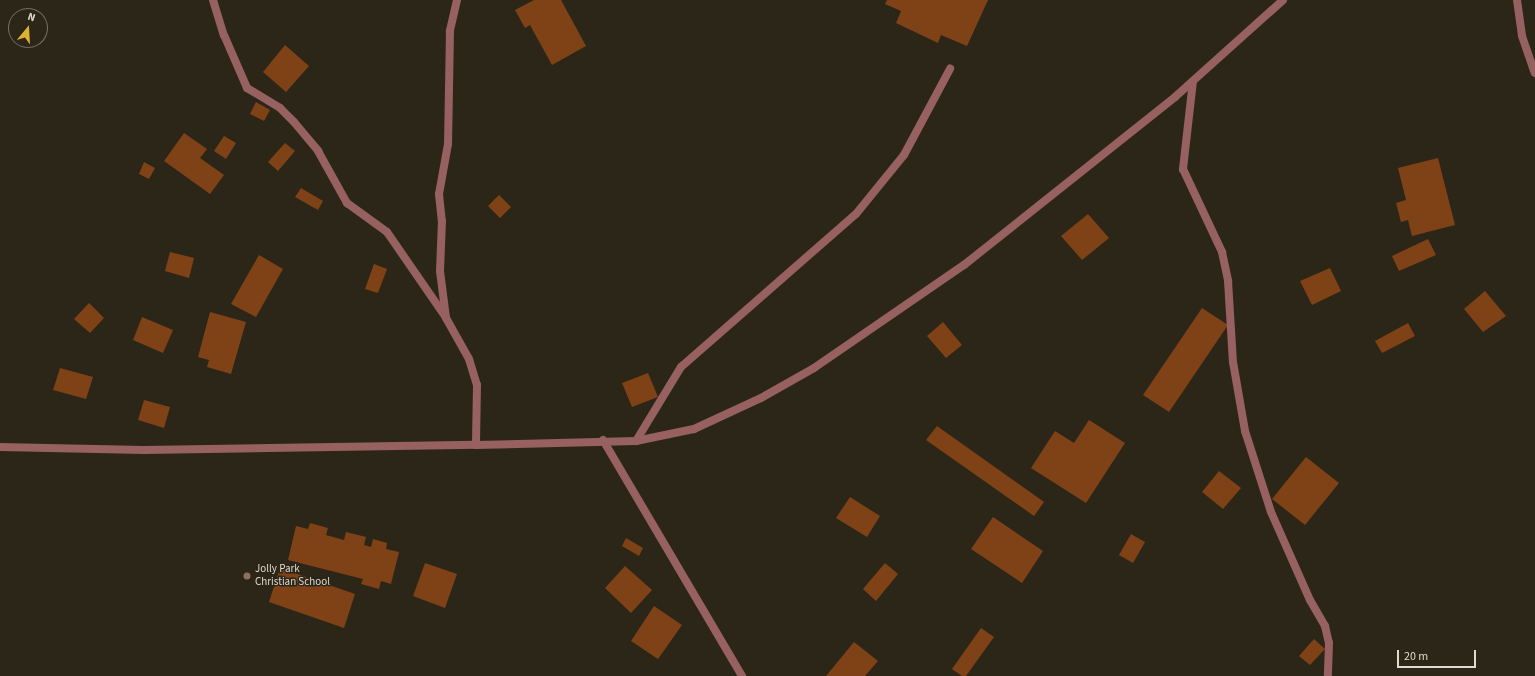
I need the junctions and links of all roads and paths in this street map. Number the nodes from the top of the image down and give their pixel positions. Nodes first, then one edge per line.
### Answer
1 (213, 0) edge
2 (458, 0) edge
3 (1283, 0) edge
4 (1517, 0) edge
5 (950, 69) dead end
6 (1535, 73) edge
7 (1193, 81) junction
8 (446, 318) junction
9 (602, 440) junction
10 (636, 441) junction
11 (476, 445) junction
12 (0, 447) edge
13 (742, 676) edge
14 (1328, 676) edge

1 - 8 street
2 - 8 street
3 - 7 street
4 - 6 street
5 - 10 street
7 - 10 street
7 - 14 street
8 - 11 street
9 - 10 street
9 - 11 street
9 - 13 street
11 - 12 street

